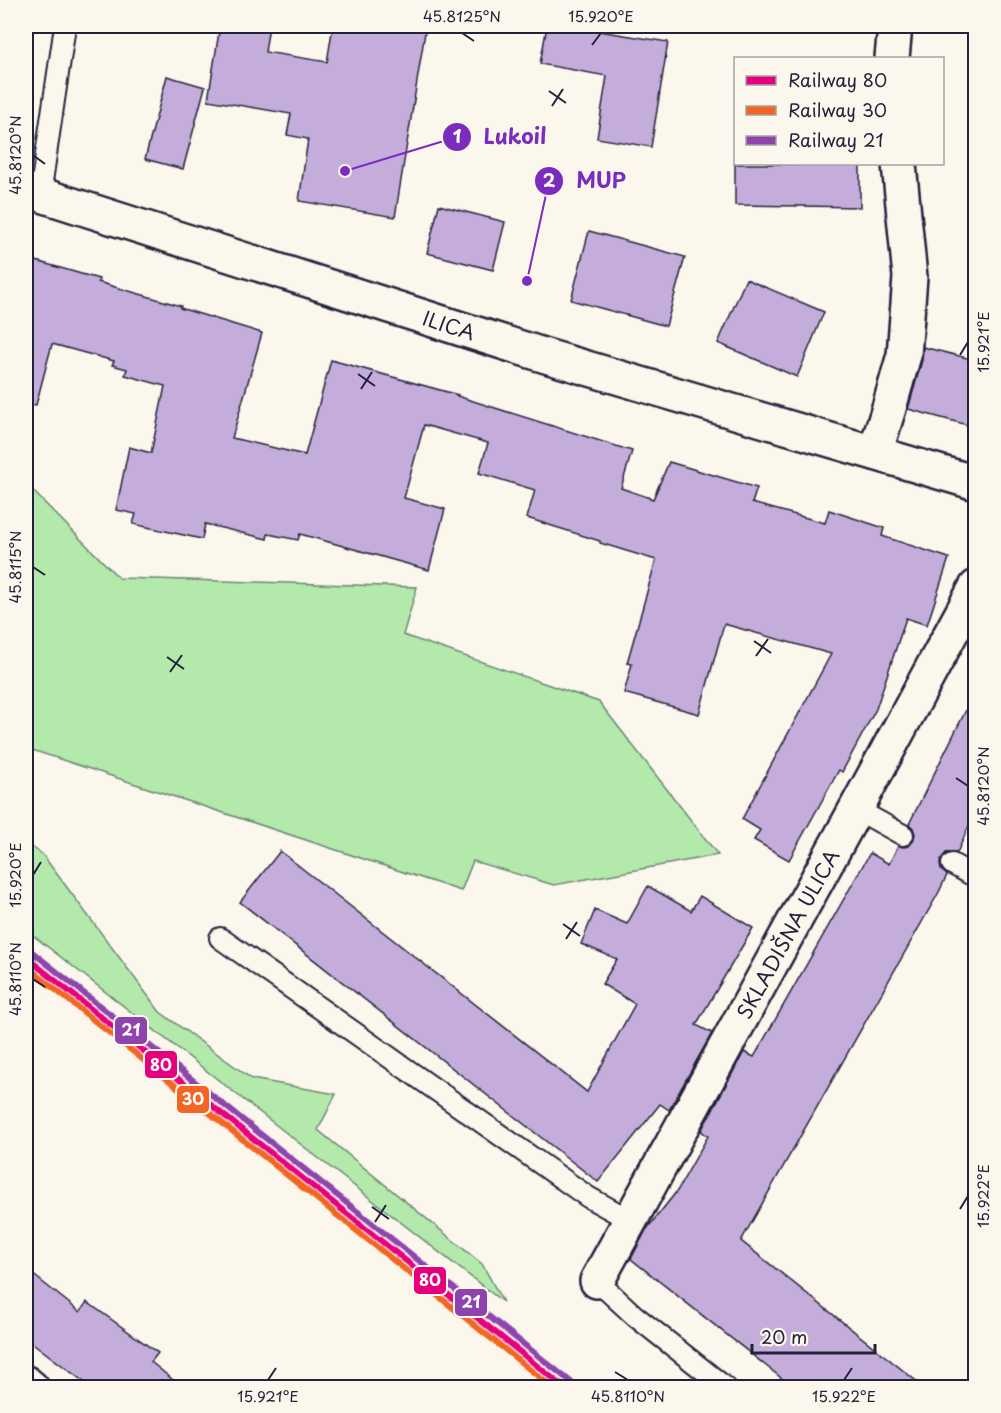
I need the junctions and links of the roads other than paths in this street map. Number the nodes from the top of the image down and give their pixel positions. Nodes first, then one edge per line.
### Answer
1 (65, 26) edge
2 (895, 26) edge
3 (892, 57) edge
4 (899, 165) edge
5 (33, 192) edge
6 (875, 453) junction
7 (975, 483) edge
8 (975, 587) edge
9 (856, 809) junction
10 (903, 835) dead end
11 (952, 864) dead end
12 (970, 874) dead end
13 (220, 938) dead end
14 (630, 1220) junction
15 (597, 1281) joint
16 (26, 1383) edge
17 (32, 1388) edge
18 (726, 1388) edge

1 - 5 lane
2 - 3 street
4 - 6 street
5 - 6 street, ILICA
6 - 7 street, ILICA
8 - 9 street, SKLADIŠNA ULICA
9 - 10 lane
9 - 14 street, SKLADIŠNA ULICA
11 - 12 lane
13 - 14 lane
14 - 15 street, SKLADIŠNA ULICA
15 - 18 lane
16 - 17 street

